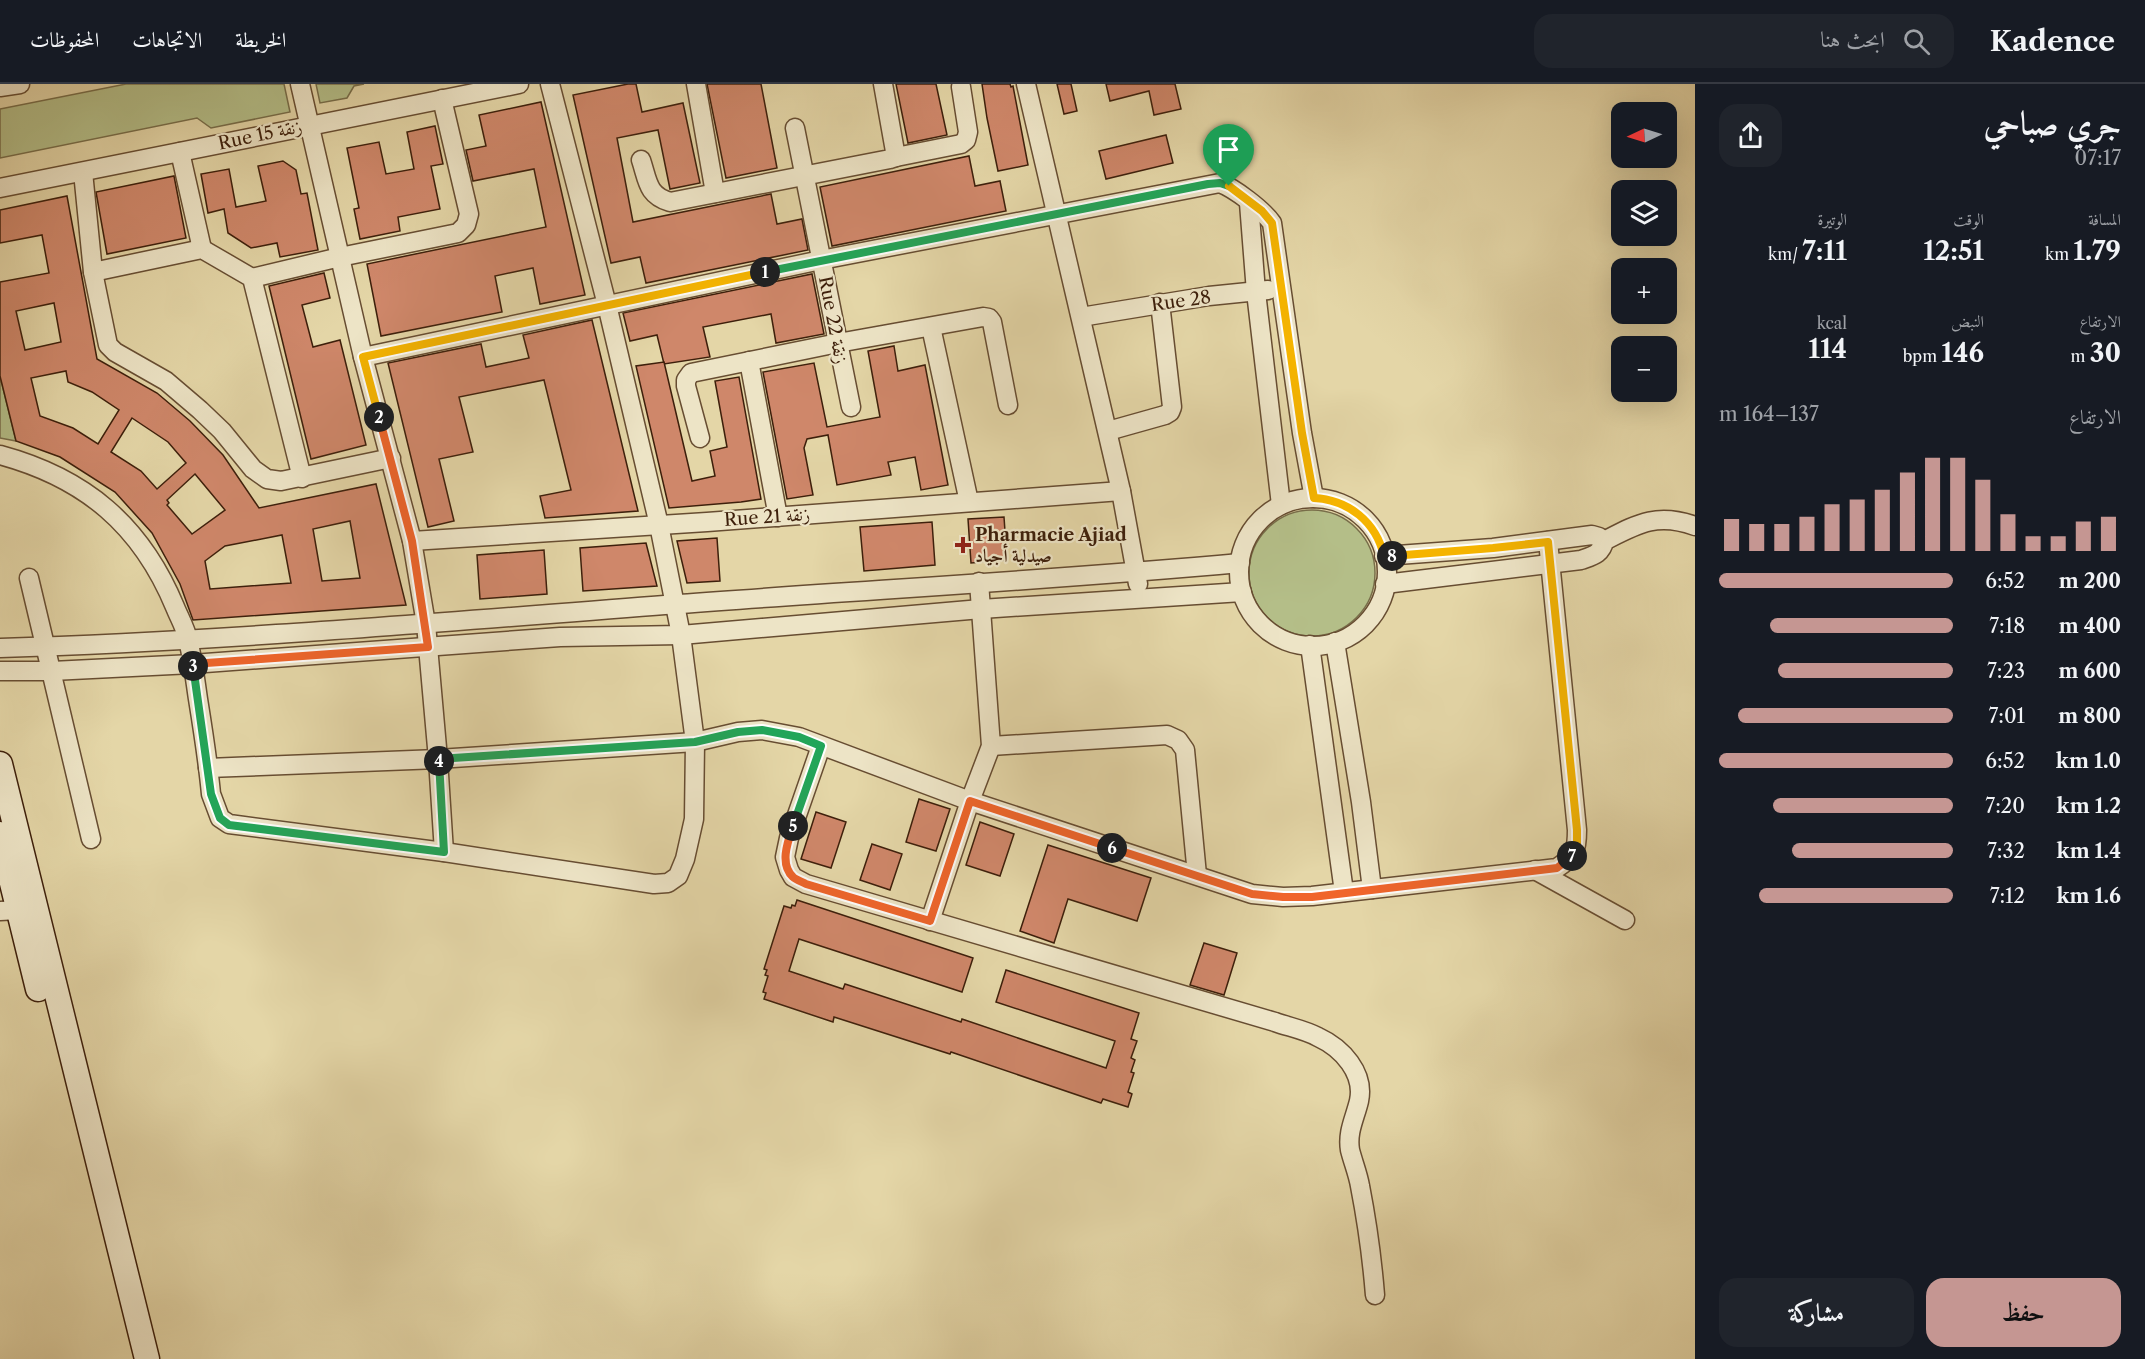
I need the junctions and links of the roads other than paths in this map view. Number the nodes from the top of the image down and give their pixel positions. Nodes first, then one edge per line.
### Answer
1 (20, 84) edge
2 (300, 84) edge
3 (519, 84) edge
4 (550, 84) edge
5 (696, 84) edge
6 (883, 84) edge
7 (1026, 84) edge
8 (0, 87) edge
9 (961, 87) dead end
10 (442, 99) junction
11 (311, 125) junction
12 (795, 128) dead end
13 (180, 152) junction
14 (889, 159) junction
15 (641, 160) dead end
16 (83, 172) junction
17 (805, 176) junction
18 (0, 188) edge
19 (715, 193) junction
20 (1249, 202) junction
21 (1058, 213) junction
22 (202, 249) junction
23 (340, 257) junction
24 (821, 260) junction
25 (93, 272) junction
26 (252, 278) junction
27 (1282, 287) junction
28 (1256, 292) junction
29 (1160, 303) junction
30 (608, 305) junction
31 (1081, 317) junction
32 (931, 327) junction
33 (838, 343) junction
34 (363, 357) junction
35 (749, 361) junction
36 (1008, 405) dead end
37 (851, 407) dead end
38 (1108, 431) junction
39 (700, 438) dead end
40 (0, 455) edge
41 (390, 458) junction
42 (302, 478) junction
43 (1121, 491) junction
44 (1314, 498) junction
45 (969, 502) junction
46 (1281, 505) junction
47 (778, 517) junction
48 (659, 525) junction
49 (1695, 526) edge
50 (412, 541) junction
51 (1604, 541) junction
52 (1548, 542) junction
53 (1384, 556) junction
54 (1240, 562) junction
55 (1550, 564) junction
56 (1136, 572) junction
57 (29, 578) dead end
58 (979, 582) junction
59 (1385, 584) junction
60 (1242, 592) junction
61 (1141, 597) junction
62 (674, 604) junction
63 (981, 609) junction
64 (426, 624) junction
65 (681, 635) junction
66 (188, 638) junction
67 (1335, 642) junction
68 (1310, 645) junction
69 (46, 647) junction
70 (428, 647) junction
71 (0, 648) edge
72 (192, 664) junction
73 (0, 670) edge
74 (52, 671) junction
75 (695, 742) junction
76 (821, 746) junction
77 (991, 746) junction
78 (438, 759) junction
79 (0, 764) edge
80 (208, 768) junction
81 (970, 801) junction
82 (0, 834) edge
83 (90, 839) dead end
84 (444, 852) junction
85 (1535, 870) junction
86 (1197, 875) junction
87 (1372, 889) junction
88 (1344, 892) junction
89 (9, 910) edge
90 (1625, 920) dead end
91 (930, 921) junction
92 (1375, 1295) dead end
93 (130, 1359) edge
94 (147, 1359) edge

1 - 8 street
2 - 11 street
3 - 10 street, Rue 15 زنقة
4 - 30 street
5 - 19 street
6 - 14 street
7 - 21 street
9 - 14 street
10 - 11 street, Rue 15 زنقة
10 - 23 street
11 - 13 street, Rue 15 زنقة
11 - 23 street
12 - 17 street, Rue 22 زنقة
13 - 16 street, Rue 15 زنقة
13 - 22 street
14 - 17 street
15 - 19 street
16 - 18 street, Rue 15 زنقة
16 - 25 street
17 - 19 street
17 - 24 street, Rue 22 زنقة
20 - 21 street
20 - 27 street
20 - 28 street
21 - 24 street
21 - 31 street
22 - 25 street
22 - 26 street
23 - 26 street
23 - 34 street
24 - 30 street
24 - 33 street, Rue 22 زنقة
25 - 42 street
26 - 42 street
27 - 28 street, Rue 28
27 - 44 street
28 - 29 street, Rue 28
28 - 46 street
29 - 31 street, Rue 28
29 - 38 street
30 - 34 street
30 - 48 street
31 - 38 street
32 - 33 street
32 - 36 street
32 - 45 street
33 - 35 street
33 - 37 street, Rue 22 زنقة
34 - 41 street
35 - 39 street
35 - 47 street
38 - 43 street
40 - 66 street
41 - 42 street
41 - 50 street
43 - 45 street, Rue 21 زنقة
43 - 56 street
44 - 46 street
44 - 53 street
45 - 47 street, Rue 21 زنقة
46 - 54 street
47 - 48 street, Rue 21 زنقة
48 - 50 street, Rue 21 زنقة
48 - 62 street
49 - 51 street
50 - 64 street
51 - 52 street
51 - 55 street
52 - 53 street
52 - 55 street
53 - 59 street
54 - 56 street
54 - 60 street
55 - 59 street
55 - 85 street
56 - 58 street
56 - 61 street
57 - 69 street
58 - 62 street
58 - 63 street
59 - 67 street
60 - 61 street
60 - 68 street
61 - 63 street
62 - 64 street
62 - 65 street
63 - 65 street
63 - 77 street
64 - 66 street
64 - 70 street
65 - 70 street
65 - 75 street
66 - 69 street
66 - 72 street
67 - 68 street
67 - 87 street
68 - 88 street
69 - 71 street
69 - 74 street
70 - 72 street
70 - 78 street
72 - 74 street
72 - 80 street
73 - 74 street
74 - 83 street
75 - 76 street
75 - 78 street
75 - 84 street
76 - 81 street
76 - 91 street
77 - 81 street
77 - 86 street
78 - 80 street
78 - 84 street
79 - 94 main road
80 - 84 street
81 - 86 street
81 - 91 street
82 - 89 main road
85 - 87 street
85 - 90 street
86 - 88 street
87 - 88 street
89 - 93 main road
91 - 92 street

